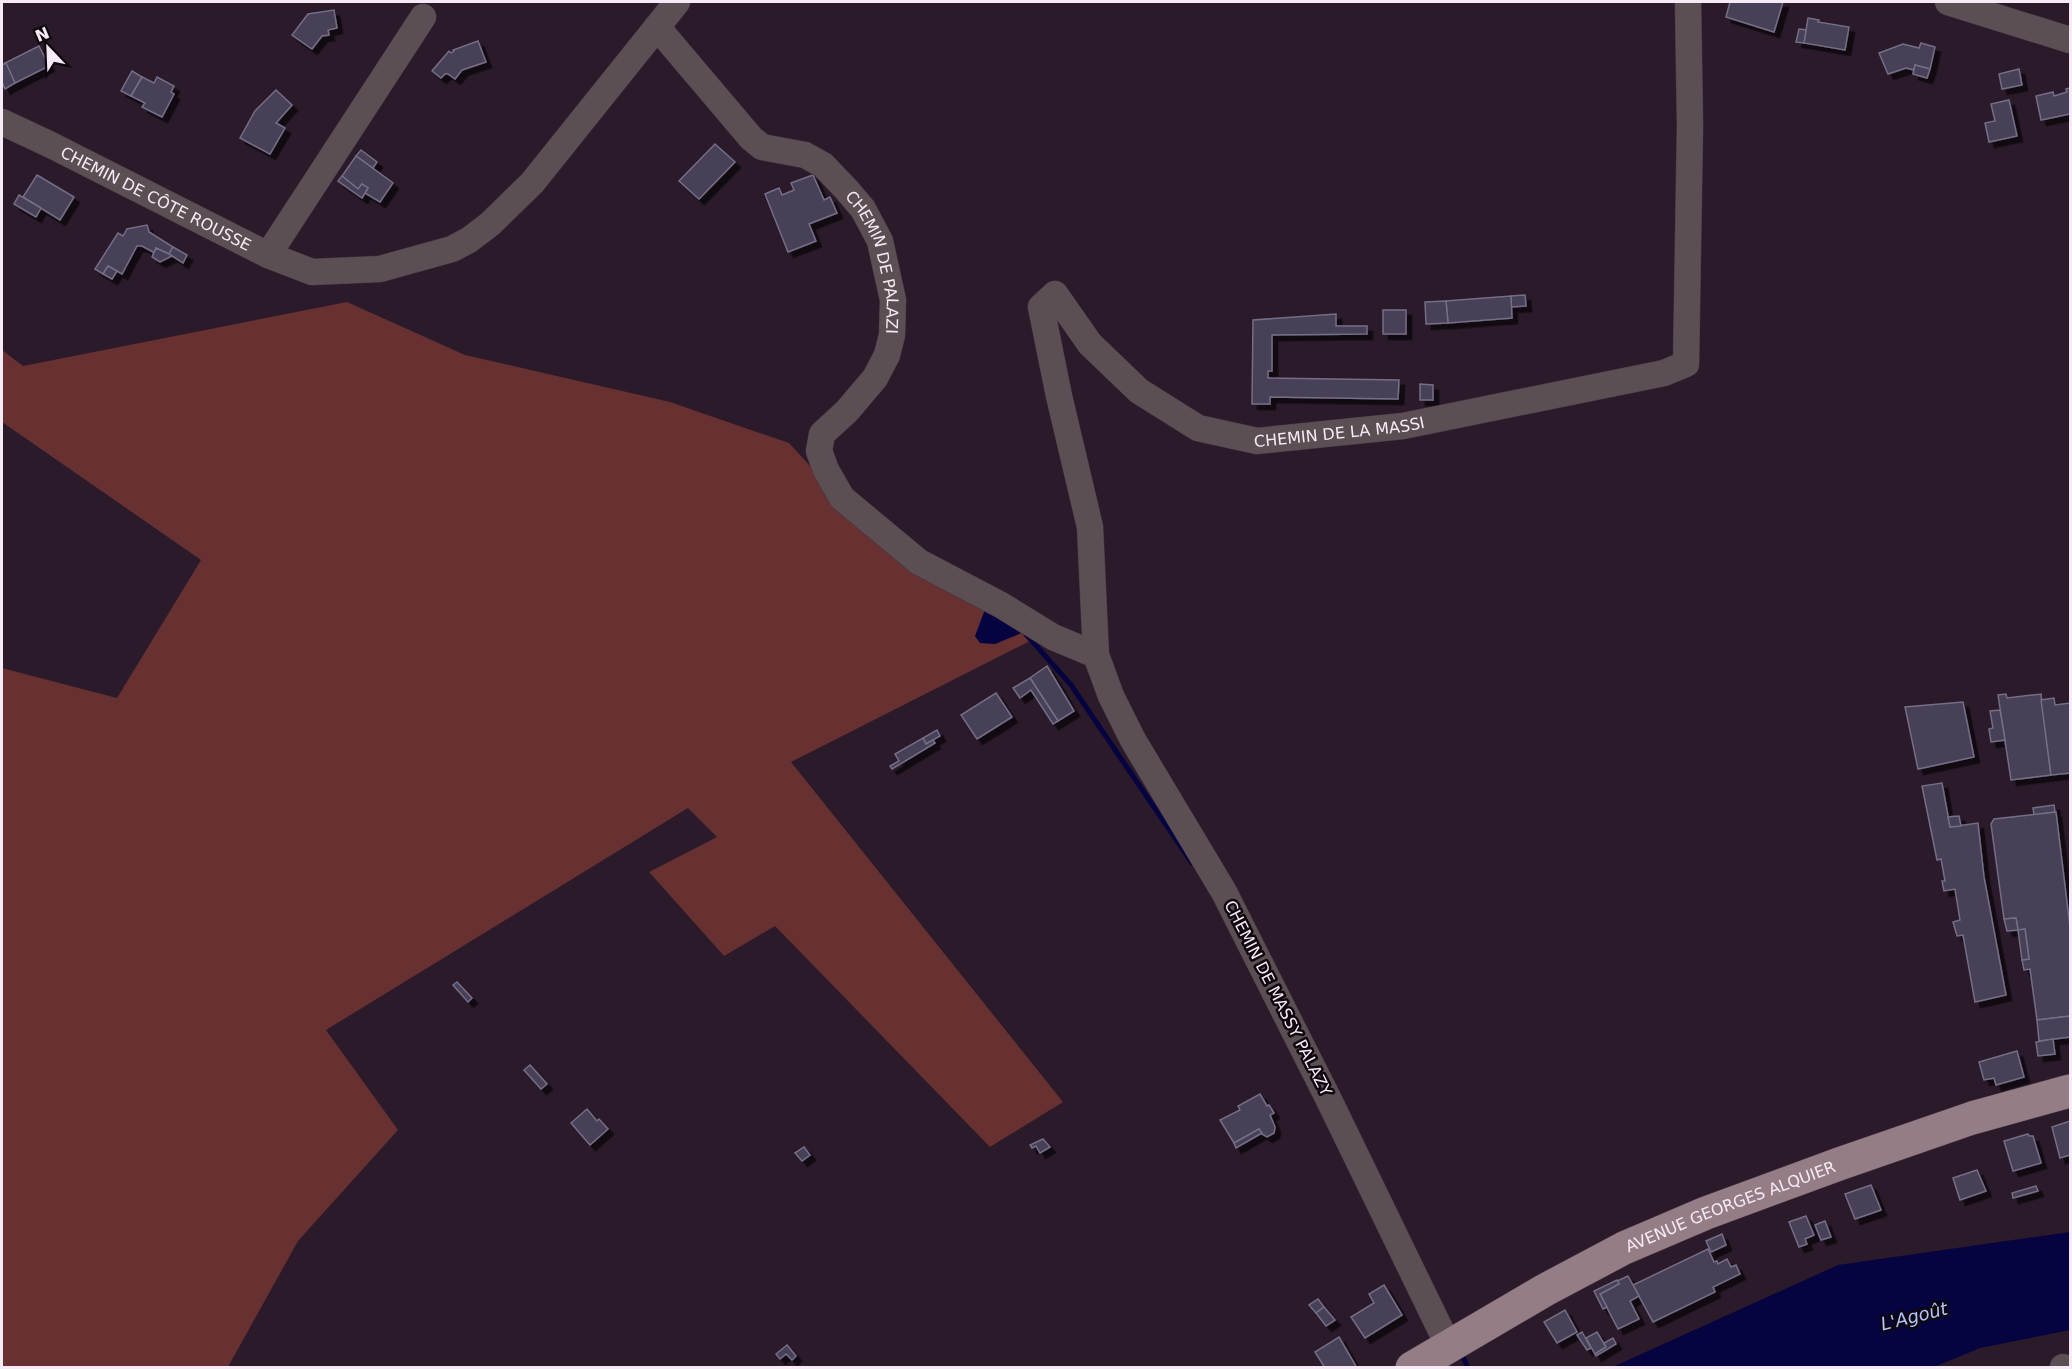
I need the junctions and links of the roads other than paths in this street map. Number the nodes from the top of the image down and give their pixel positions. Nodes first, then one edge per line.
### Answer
1 (677, 2) edge
2 (1688, 2) edge
3 (1948, 2) edge
4 (423, 17) dead end
5 (657, 27) junction
6 (2070, 40) edge
7 (2, 122) edge
8 (268, 255) junction
9 (1096, 655) junction
10 (2070, 1091) edge
11 (1449, 1347) junction
12 (1412, 1368) edge

1 - 5 street
2 - 9 street, CHEMIN DE LA MASSI
3 - 6 street
4 - 8 street
5 - 8 street, CHEMIN DE CÔTE ROUSSE
5 - 9 street, CHEMIN DE PALAZI
7 - 8 street, CHEMIN DE CÔTE ROUSSE
9 - 11 street, CHEMIN DE MASSY PALAZY
10 - 11 main road, AVENUE GEORGES ALQUIER
11 - 12 main road, AVENUE GEORGES ALQUIER

